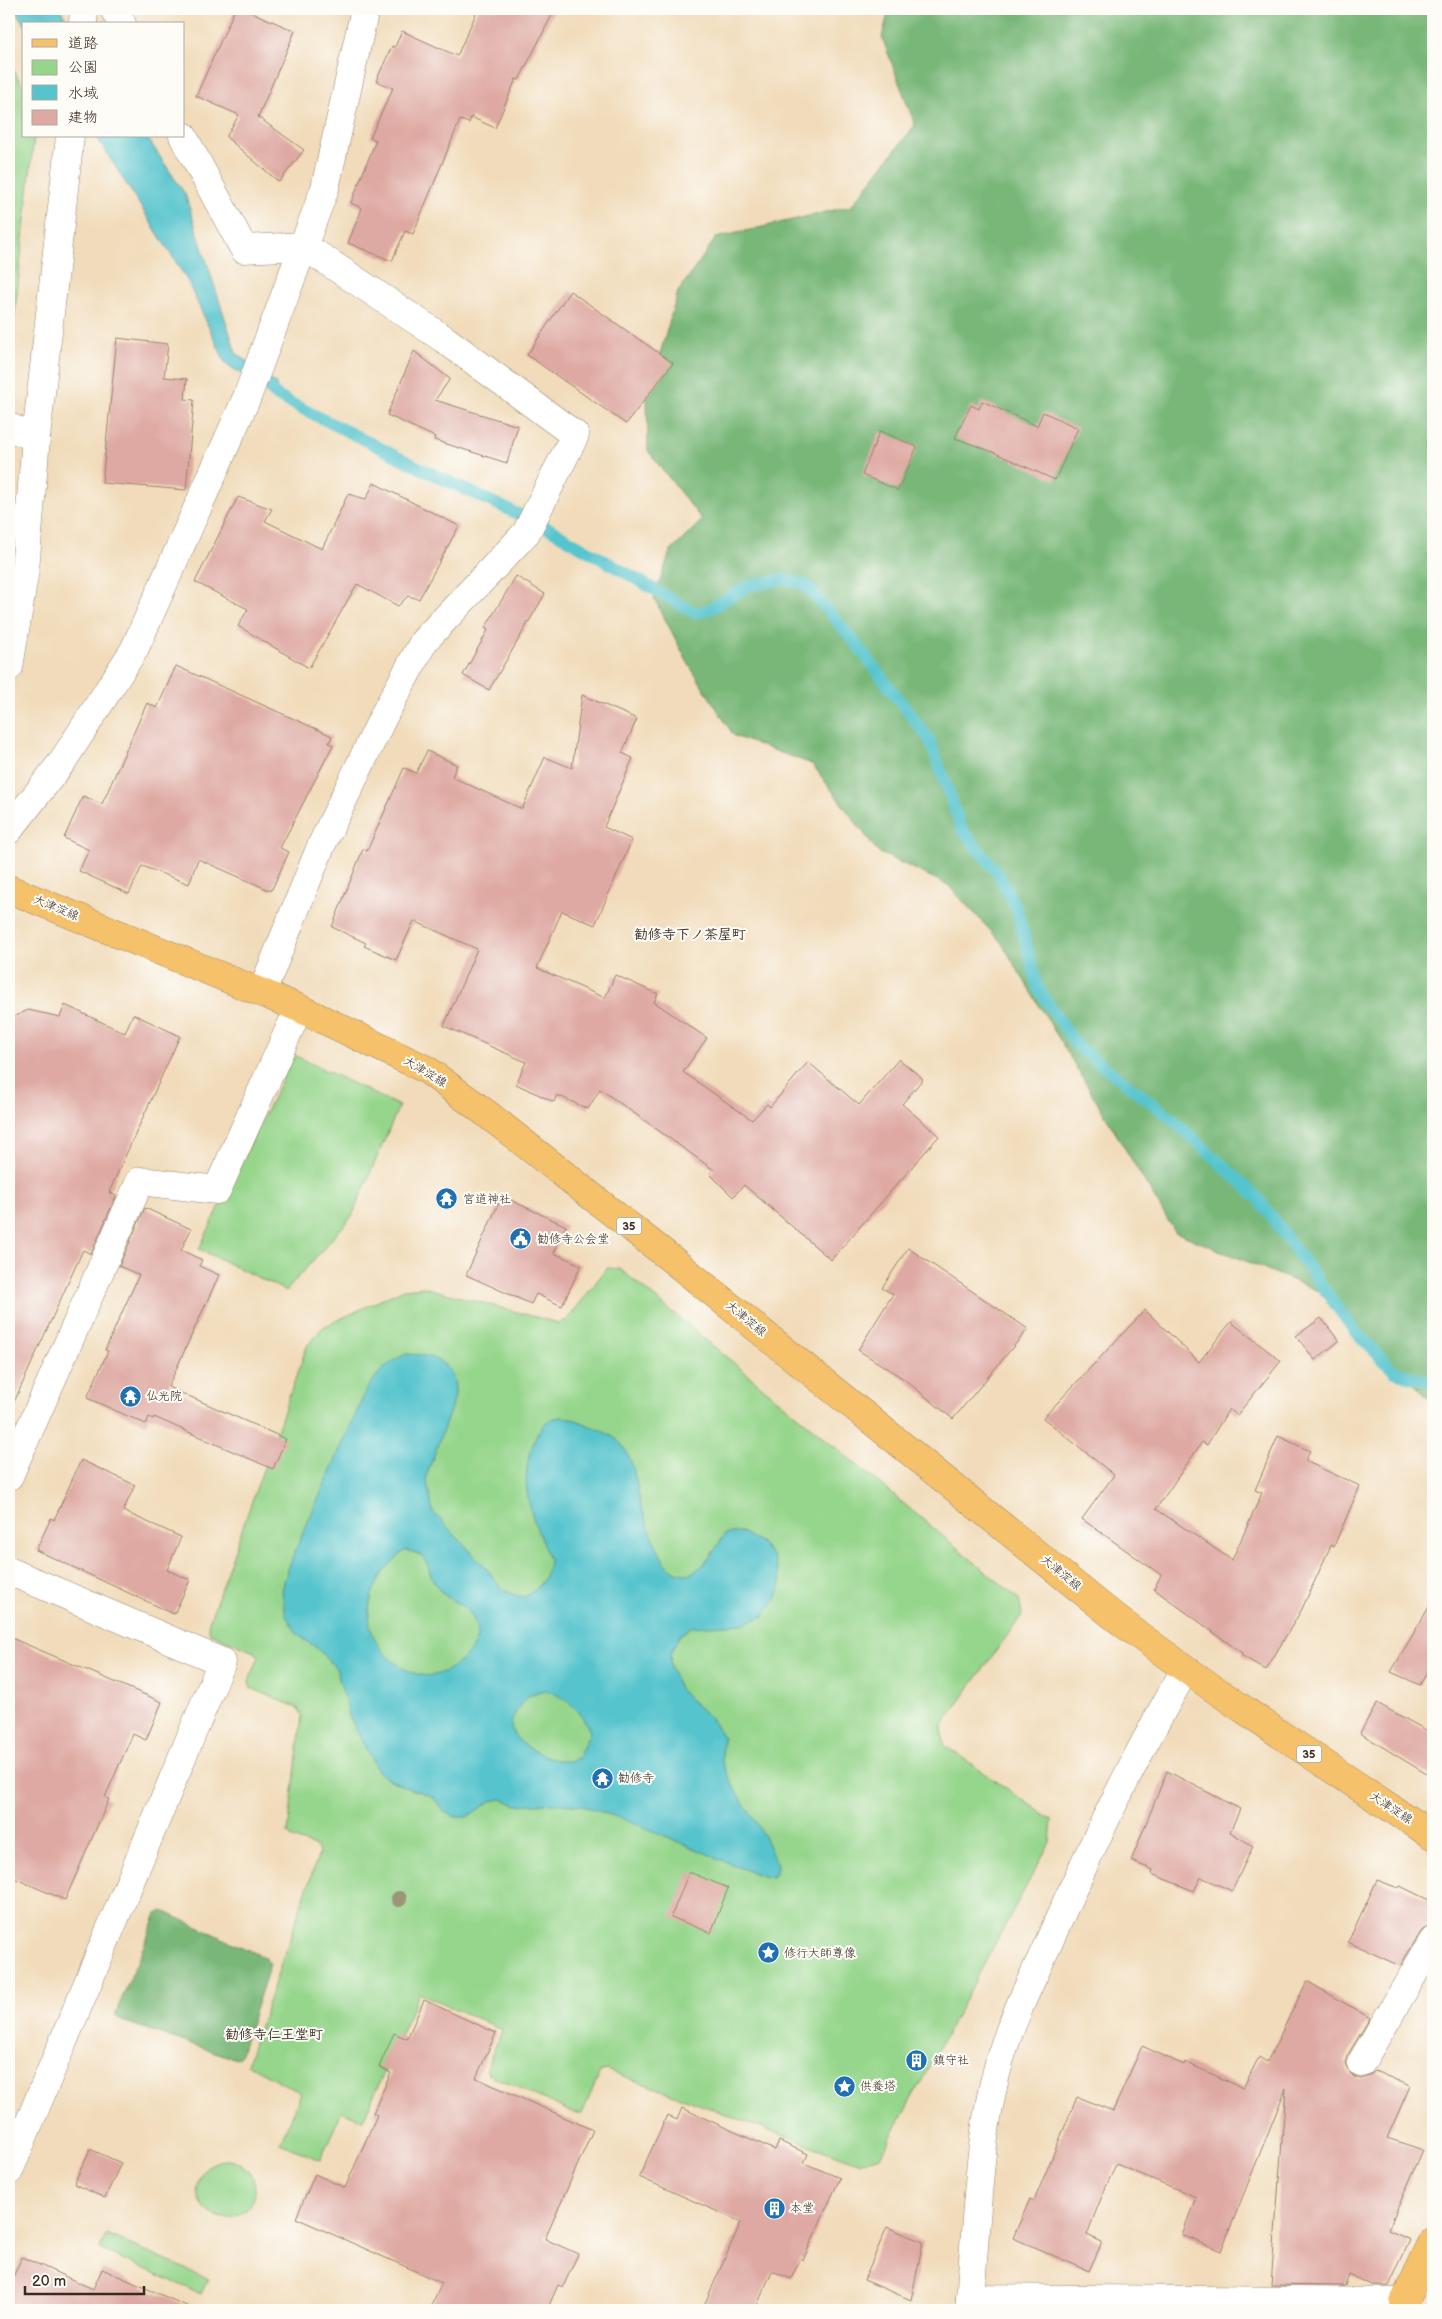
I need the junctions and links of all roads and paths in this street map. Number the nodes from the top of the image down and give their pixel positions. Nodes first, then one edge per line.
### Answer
1 (84, 9) edge
2 (114, 9) edge
3 (365, 9) edge
4 (82, 22) edge
5 (121, 22) edge
6 (70, 138) edge
7 (184, 138) edge
8 (304, 246) junction
9 (9, 427) edge
10 (36, 438) junction
11 (9, 667) edge
12 (9, 830) edge
13 (9, 889) edge
14 (262, 992) junction
15 (299, 1008) junction
16 (9, 1476) edge
17 (9, 1571) edge
18 (1185, 1670) junction
19 (1433, 1836) edge
20 (1433, 1941) edge
21 (1361, 2063) dead end
22 (9, 2171) edge
23 (1433, 2241) edge
24 (1404, 2302) joint
25 (969, 2304) edge

1 - 4 street
2 - 5 street
3 - 8 street
6 - 10 street
7 - 8 street
8 - 12 street
8 - 14 street
9 - 10 street
10 - 11 street
13 - 14 main road, 大津淀線 / 35
14 - 15 main road, 大津淀線 / 35
15 - 16 street
15 - 18 main road, 大津淀線 / 35
17 - 22 street
18 - 19 main road, 大津淀線 / 35
18 - 25 street
20 - 21 street
23 - 24 main road
24 - 25 street

